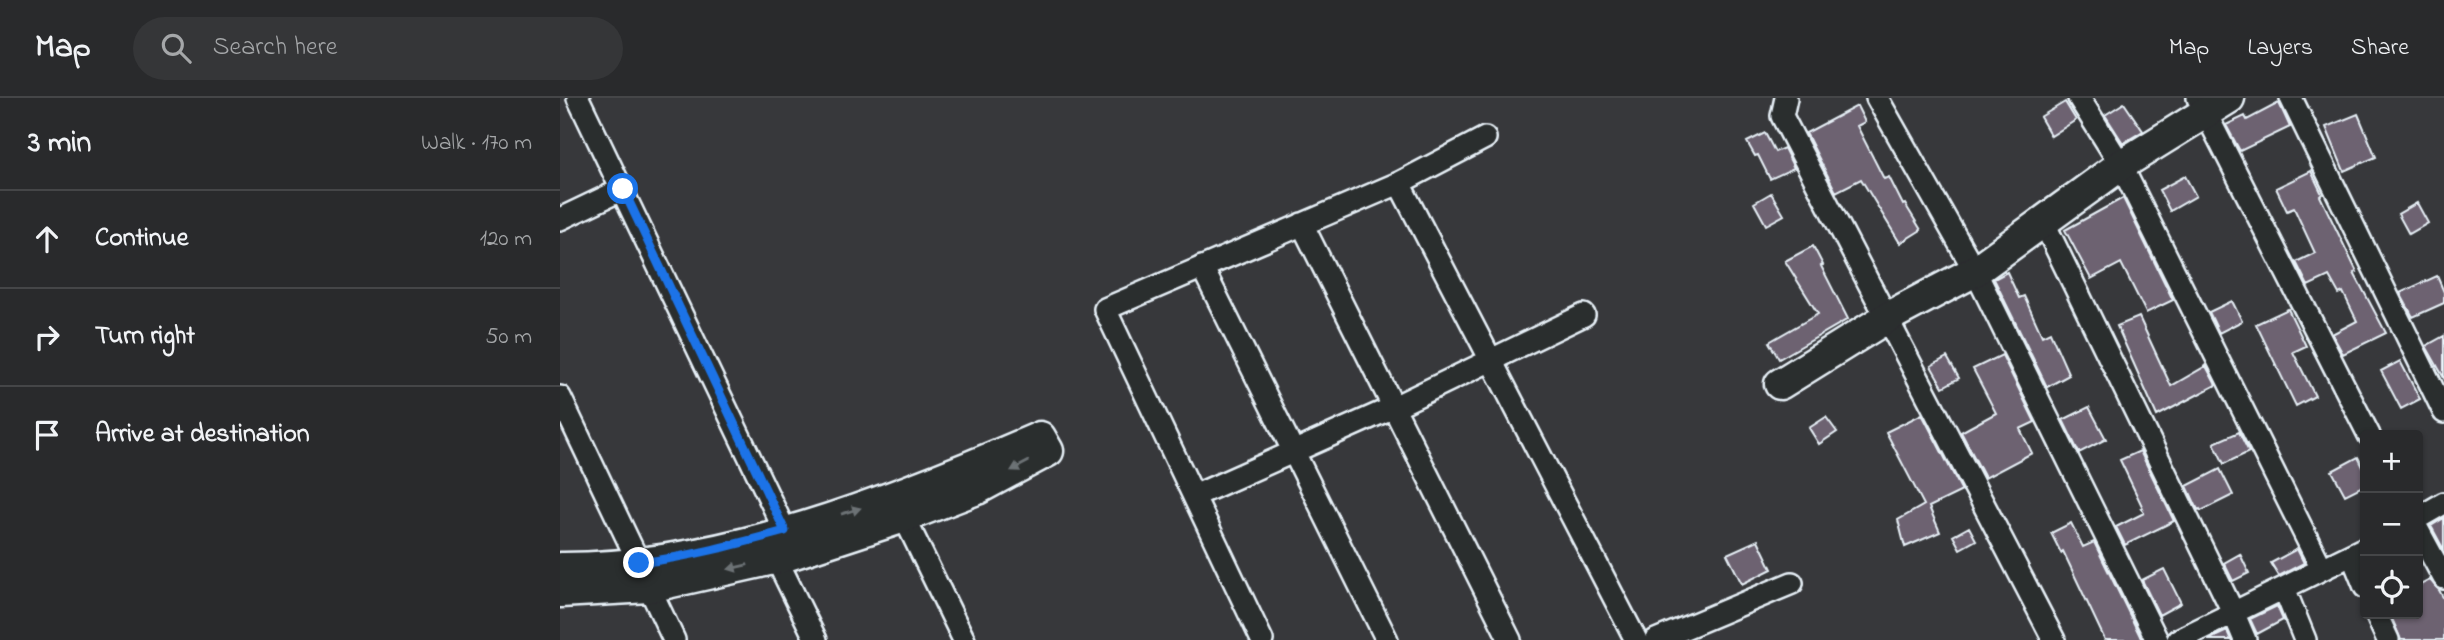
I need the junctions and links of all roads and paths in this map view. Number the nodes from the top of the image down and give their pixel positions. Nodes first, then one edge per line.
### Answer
1 (578, 98) edge
2 (1786, 98) edge
3 (1877, 98) edge
4 (2079, 98) edge
5 (2291, 98) edge
6 (2211, 103) edge
7 (1485, 138) dead end
8 (2121, 165) junction
9 (1399, 183) junction
10 (623, 189) junction
11 (560, 219) edge
12 (2043, 222) junction
13 (1302, 224) junction
14 (1202, 267) junction
15 (1975, 271) junction
16 (1584, 315) dead end
17 (1888, 317) junction
18 (1491, 359) junction
19 (1780, 384) dead end
20 (560, 397) edge
21 (1394, 407) junction
22 (2444, 412) edge
23 (2367, 430) edge
24 (1294, 452) junction
25 (1194, 496) junction
26 (2444, 503) edge
27 (2423, 515) edge
28 (904, 517) junction
29 (2423, 539) edge
30 (775, 542) junction
31 (2358, 551) edge
32 (560, 568) edge
33 (2322, 569) junction
34 (644, 575) junction
35 (2444, 578) edge
36 (1792, 583) dead end
37 (2284, 588) junction
38 (560, 592) edge
39 (2234, 614) junction
40 (2378, 619) edge
41 (674, 640) edge
42 (816, 640) edge
43 (964, 640) edge
44 (1262, 640) edge
45 (1387, 640) edge
46 (1510, 640) edge
47 (1636, 640) edge
48 (1656, 640) edge
49 (2054, 640) edge
50 (2157, 640) edge
51 (2178, 640) edge
52 (2245, 640) edge
53 (2305, 640) edge
54 (2388, 640) edge

1 - 10 street
2 - 17 street
3 - 15 street
4 - 8 street
5 - 22 street
6 - 8 street
6 - 23 street
7 - 9 street
8 - 12 street
8 - 33 street
9 - 13 street
9 - 18 street
10 - 11 street
10 - 30 street
12 - 15 street
12 - 39 street
13 - 14 street
13 - 21 street
14 - 24 street
14 - 25 street
15 - 17 street
15 - 50 street
16 - 18 street
17 - 19 street
17 - 49 street
18 - 21 street
18 - 47 street
20 - 34 street
21 - 24 street
21 - 46 street
24 - 25 street
24 - 45 street
25 - 44 street
26 - 27 street
28 - 30 street
30 -> 28 street
28 - 43 street
29 - 35 street
30 - 34 street
30 - 42 street
31 - 33 street
32 - 34 street
33 - 37 street
34 - 38 street
34 - 41 street
36 - 48 street
37 - 39 street
37 - 53 street
39 - 51 street
39 - 52 street
40 - 54 street

